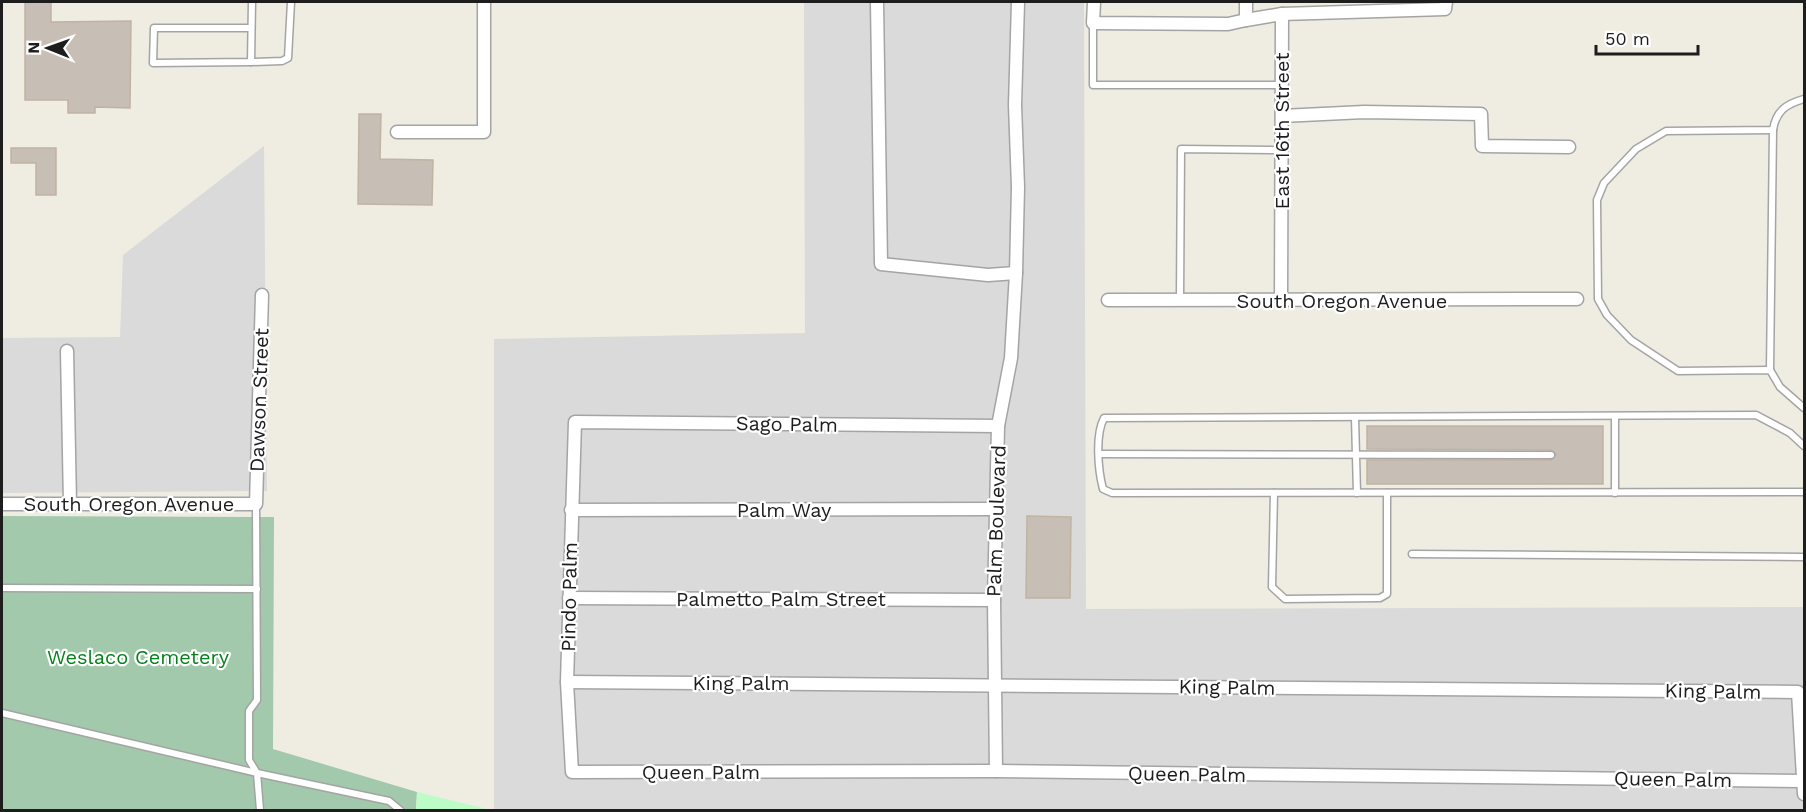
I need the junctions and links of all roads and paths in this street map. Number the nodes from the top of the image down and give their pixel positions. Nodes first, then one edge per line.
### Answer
1 (252, 2) edge
2 (291, 2) edge
3 (484, 2) edge
4 (877, 2) edge
5 (1018, 2) edge
6 (1094, 2) edge
7 (1246, 2) edge
8 (1446, 5) edge
9 (1282, 14) junction
10 (1246, 20) junction
11 (1093, 23) junction
12 (251, 28) junction
13 (251, 62) junction
14 (1282, 85) junction
15 (1804, 99) edge
16 (1282, 116) junction
17 (1773, 130) junction
18 (397, 132) dead end
19 (1569, 147) dead end
20 (1283, 150) junction
21 (1016, 273) junction
22 (262, 295) dead end
23 (1577, 299) dead end
24 (1108, 300) dead end
25 (1180, 300) junction
26 (1281, 302) junction
27 (67, 351) dead end
28 (1770, 370) junction
29 (1804, 408) edge
30 (1615, 416) junction
31 (1355, 418) junction
32 (575, 422) joint
33 (998, 426) junction
34 (1804, 446) edge
35 (1356, 453) junction
36 (1100, 454) junction
37 (1551, 455) dead end
38 (1804, 492) edge
39 (1274, 493) junction
40 (1357, 493) junction
41 (1387, 493) junction
42 (1615, 493) junction
43 (2, 504) edge
44 (70, 504) junction
45 (256, 504) junction
46 (997, 509) junction
47 (571, 510) junction
48 (1412, 554) dead end
49 (1804, 557) edge
50 (2, 588) edge
51 (256, 589) junction
52 (569, 598) junction
53 (994, 600) junction
54 (567, 682) junction
55 (995, 685) junction
56 (2, 713) edge
57 (996, 771) junction
58 (572, 772) joint
59 (257, 774) junction
60 (1803, 787) edge
61 (260, 810) edge
62 (400, 810) edge

1 - 12 lane
2 - 13 lane
3 - 18 street
4 - 21 street
5 - 21 street, Palm Boulevard
6 - 11 street
7 - 10 street
8 - 9 street
9 - 10 street
9 - 14 street, East 16th Street
10 - 11 street
11 - 14 lane
12 - 13 lane
12 - 13 lane
14 - 16 street, East 16th Street
15 - 17 lane
16 - 19 street
16 - 20 street, East 16th Street
17 - 28 lane
17 - 28 lane
20 - 25 lane
20 - 26 street, East 16th Street
21 - 33 street, Palm Boulevard
22 - 45 street, Dawson Street
23 - 26 street, South Oregon Avenue
24 - 25 street, South Oregon Avenue
25 - 26 street, South Oregon Avenue
27 - 44 street
28 - 29 lane
30 - 31 lane
30 - 34 lane
30 - 42 lane
31 - 35 lane
31 - 36 lane
32 - 33 street, Sago Palm
32 - 47 street, Pindo Palm
33 - 46 street, Palm Boulevard
35 - 36 lane
35 - 37 lane
35 - 40 lane
36 - 39 lane
38 - 42 lane
39 - 40 lane
39 - 41 lane
40 - 41 lane
41 - 42 lane
43 - 44 street, South Oregon Avenue
44 - 45 street, South Oregon Avenue
45 - 51 lane
46 - 47 street, Palm Way
46 - 53 street, Palm Boulevard
47 - 52 street, Pindo Palm
48 - 49 lane
50 - 51 lane
51 - 59 lane
52 - 53 street, Palmetto Palm Street
52 - 54 street, Pindo Palm
53 - 55 street, Palm Boulevard
54 - 55 street, King Palm
54 - 58 street, Pindo Palm
55 - 57 street, Palm Boulevard
55 - 60 street, King Palm
56 - 59 lane
57 - 58 street, Queen Palm
57 - 60 street, Queen Palm
59 - 61 lane
59 - 62 lane

